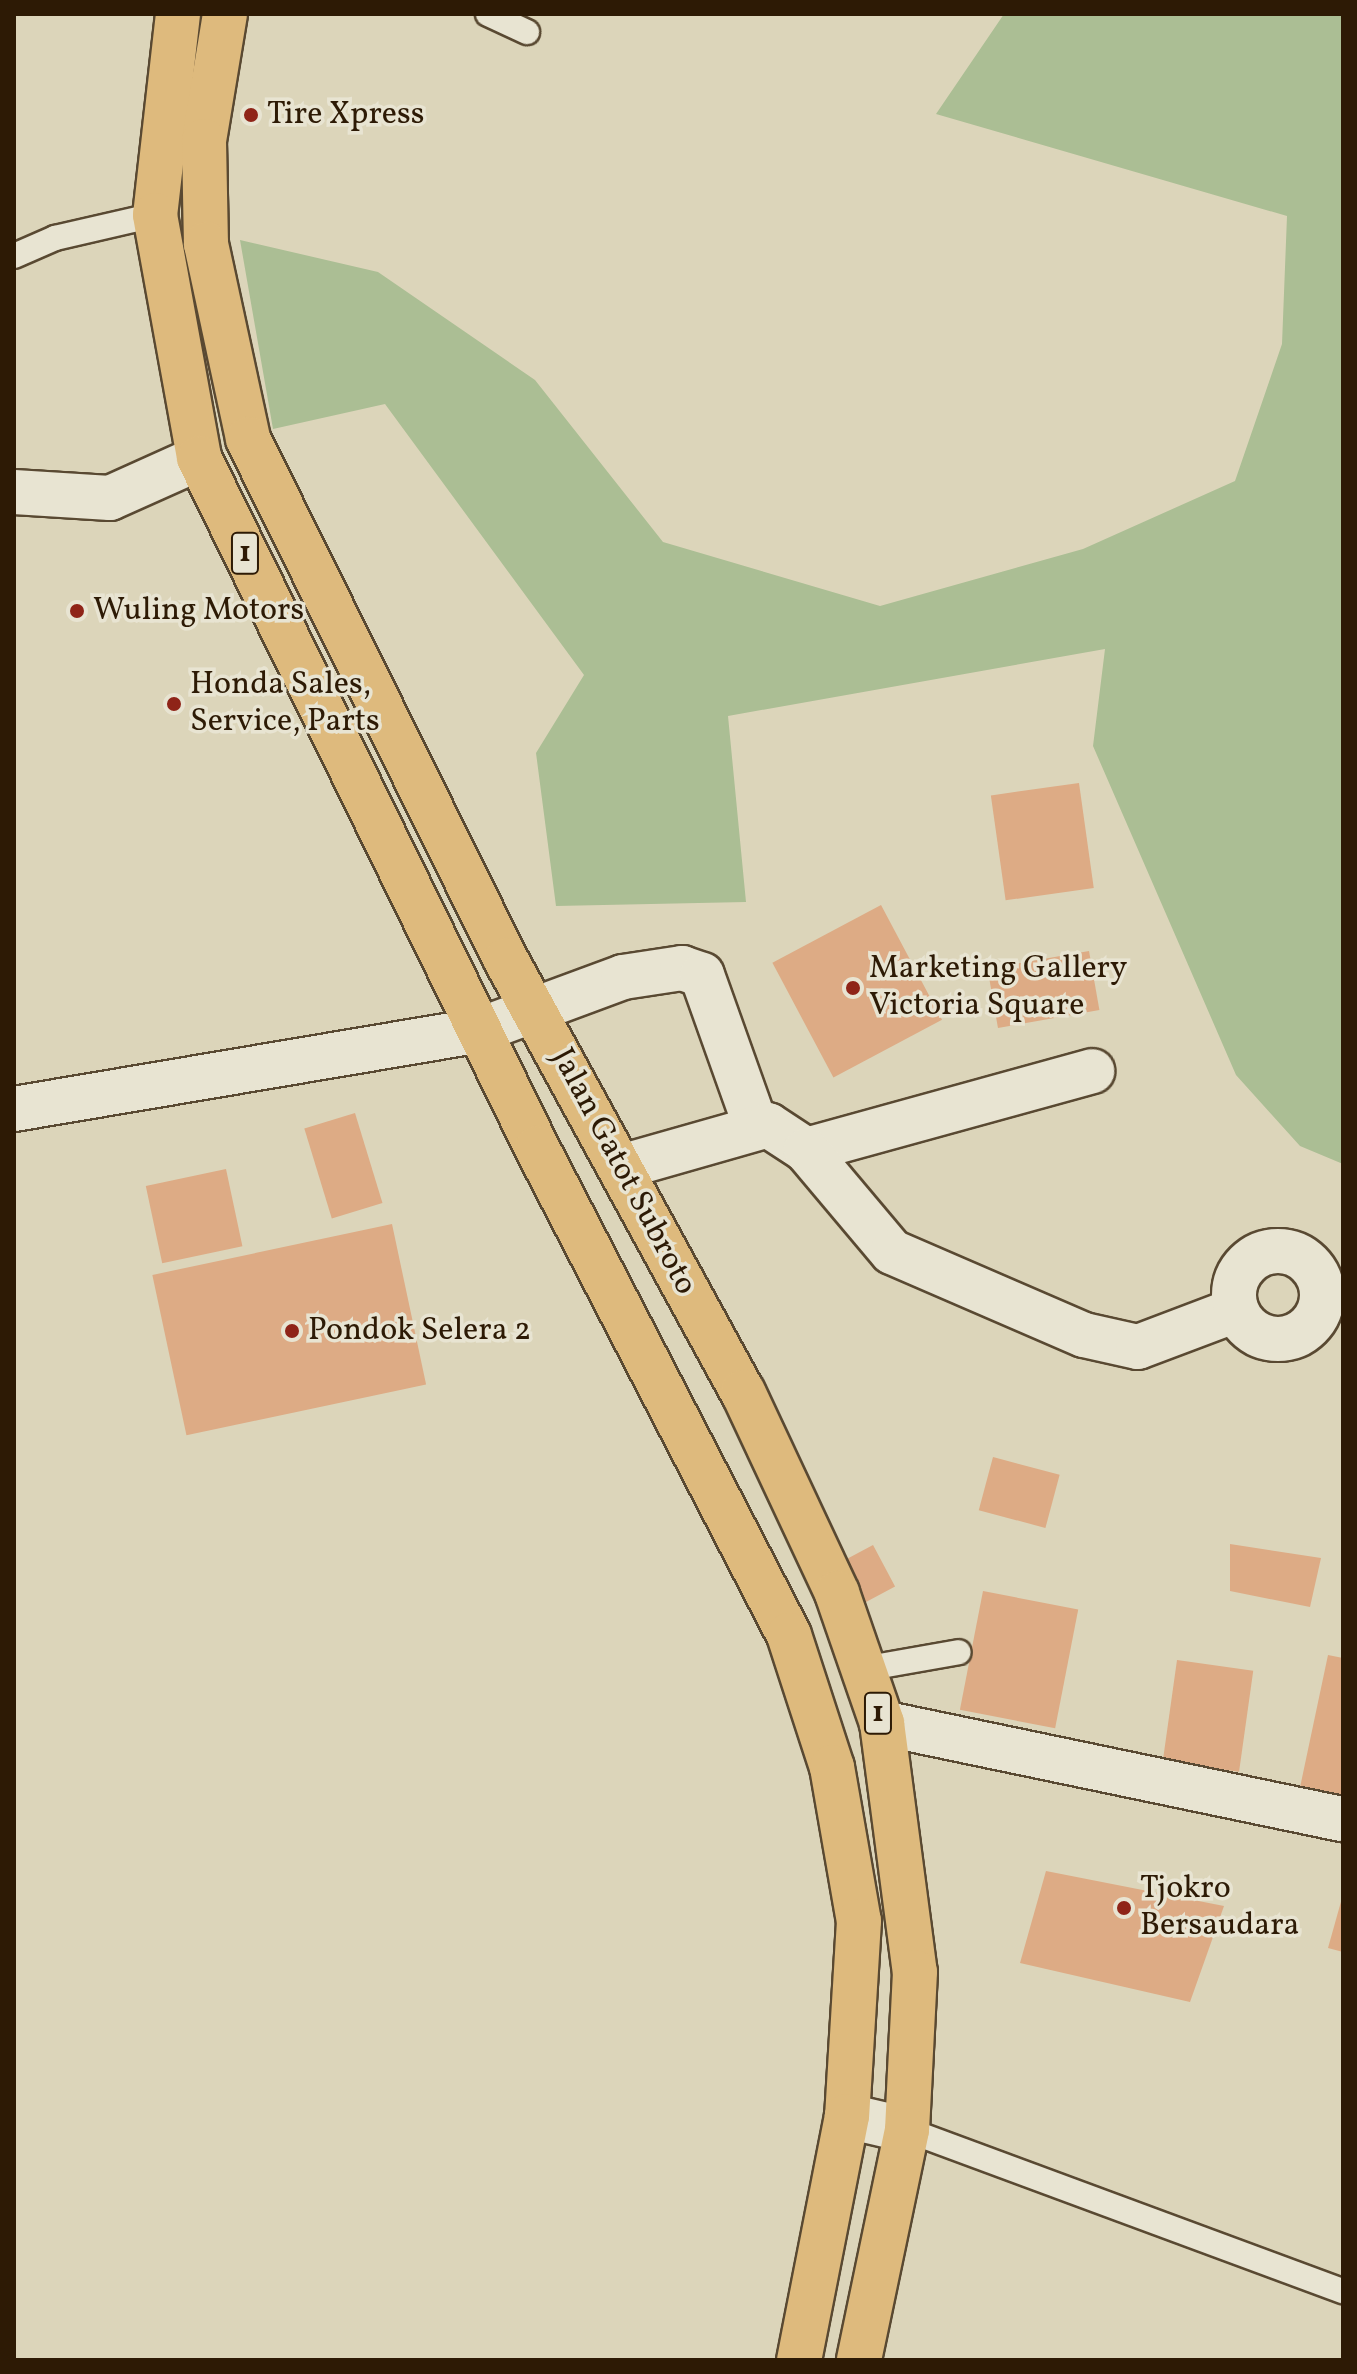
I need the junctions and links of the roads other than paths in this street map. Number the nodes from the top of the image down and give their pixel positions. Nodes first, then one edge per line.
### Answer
1 (178, 14) edge
2 (225, 14) edge
3 (488, 14) edge
4 (527, 32) dead end
5 (155, 215) junction
6 (14, 256) edge
7 (199, 458) junction
8 (14, 492) edge
9 (541, 1021) junction
10 (484, 1040) junction
11 (1092, 1071) dead end
12 (14, 1109) edge
13 (756, 1127) junction
14 (806, 1150) junction
15 (621, 1167) junction
16 (1332, 1291) edge
17 (1236, 1310) junction
18 (959, 1652) dead end
19 (863, 1669) junction
20 (882, 1723) junction
21 (1343, 1819) edge
22 (847, 2116) junction
23 (907, 2130) junction
24 (1343, 2291) edge
25 (799, 2360) edge
26 (859, 2360) edge

1 - 5 highway, Jalan Gatot Subroto / 1
2 - 9 highway, Jalan Gatot Subroto / 1
3 - 4 lane
5 - 6 lane
5 - 7 highway, Jalan Gatot Subroto / 1
7 - 8 street
7 - 10 highway, Jalan Gatot Subroto / 1
9 - 10 street
9 - 13 street
9 - 15 highway, Jalan Gatot Subroto / 1
10 - 12 street
10 - 22 highway, Jalan Gatot Subroto / 1
11 - 14 street
13 - 14 street
13 - 15 street
14 - 17 street
15 - 19 highway, Jalan Gatot Subroto / 1
16 - 17 street
16 - 17 street
18 - 19 lane
19 - 20 highway, Jalan Gatot Subroto / 1
20 - 21 street
20 - 23 highway, Jalan Gatot Subroto / 1
22 - 23 street
22 - 25 highway, Jalan Gatot Subroto / 1
23 - 24 lane
23 - 26 highway, Jalan Gatot Subroto / 1

